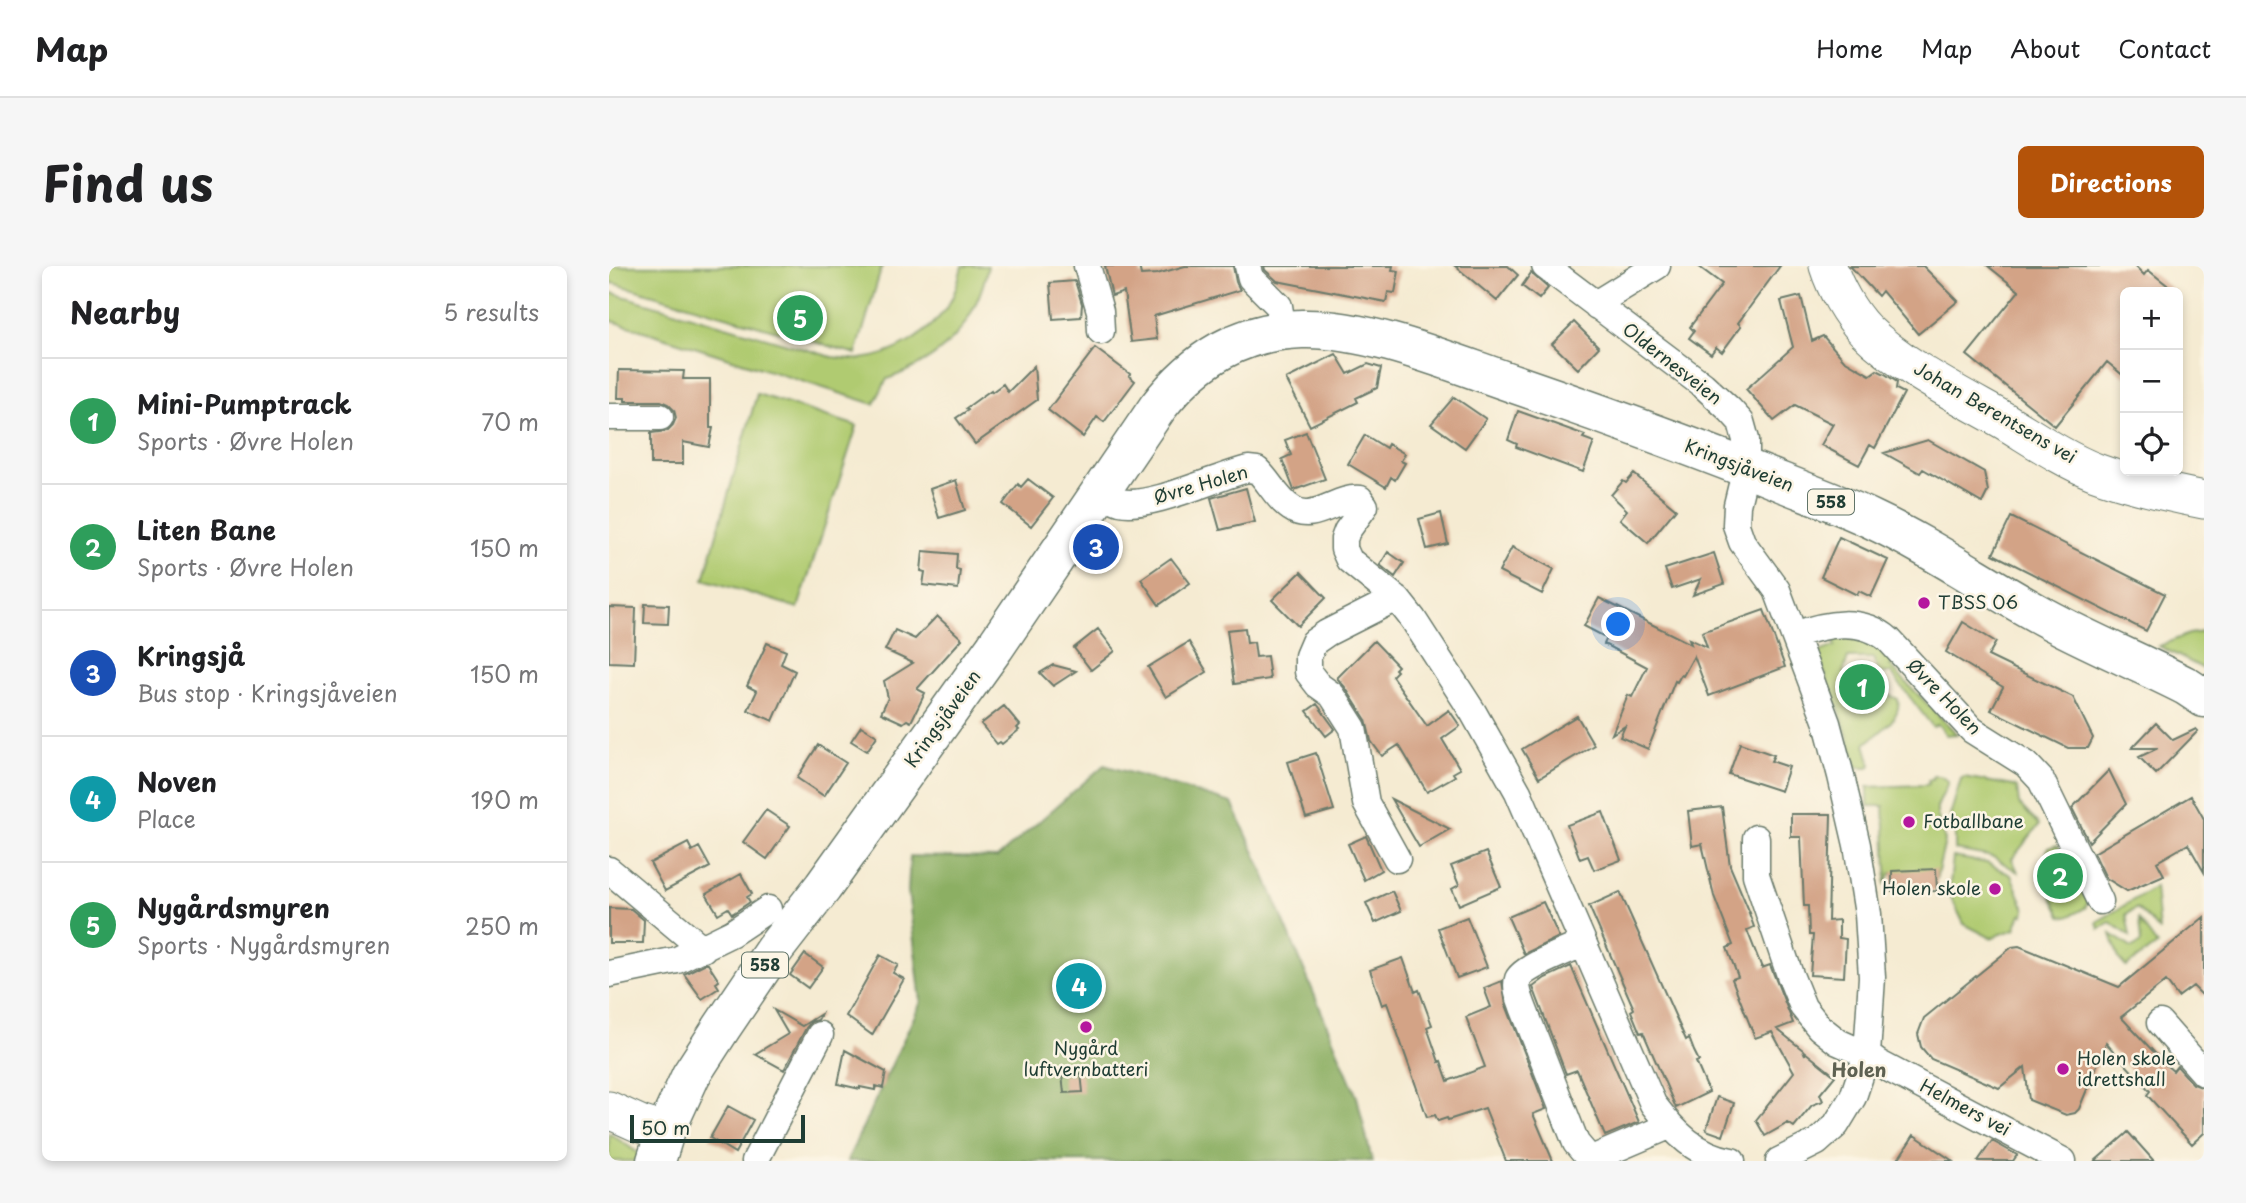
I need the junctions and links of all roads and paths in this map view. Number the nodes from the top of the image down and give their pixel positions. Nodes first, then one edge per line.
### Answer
1 (1087, 266) edge
2 (1248, 266) edge
3 (1545, 266) edge
4 (1657, 266) edge
5 (1828, 266) edge
6 (1597, 306) junction
7 (1101, 331) dead end
8 (1283, 331) junction
9 (609, 417) edge
10 (660, 417) dead end
11 (1746, 468) junction
12 (1100, 492) junction
13 (2204, 500) edge
14 (1398, 600) junction
15 (1794, 635) junction
16 (2204, 698) edge
17 (1756, 838) dead end
18 (1397, 859) dead end
19 (609, 870) edge
20 (2100, 901) dead end
21 (768, 909) dead end
22 (1583, 944) junction
23 (703, 949) junction
24 (609, 974) edge
25 (2160, 1023) dead end
26 (820, 1035) dead end
27 (1867, 1055) junction
28 (2204, 1073) edge
29 (609, 1110) edge
30 (1669, 1126) junction
31 (661, 1146) edge
32 (1724, 1160) edge
33 (755, 1161) edge
34 (1779, 1161) edge
35 (2063, 1161) edge

1 - 7 street
2 - 8 street
3 - 6 street, Oldernesveien
4 - 6 street
5 - 13 street, Johan Berentsens vei
6 - 11 street, Oldernesveien
8 - 11 main road, Kringsjåveien / 558
8 - 12 main road, Kringsjåveien / 558
9 - 10 street
11 - 15 street
11 - 16 main road, Kringsjåveien / 558
12 - 14 street, Øvre Holen
12 - 31 main road, Kringsjåveien / 558
14 - 18 street
14 - 22 street, Øvre Holen
15 - 20 street, Øvre Holen
15 - 27 street
17 - 27 street
19 - 23 street
21 - 23 street
22 - 30 street, Øvre Holen
22 - 30 street
23 - 24 street
25 - 28 street
26 - 33 street
27 - 34 street
27 - 35 street, Helmers vei
29 - 31 street
30 - 32 street, Øvre Holen

